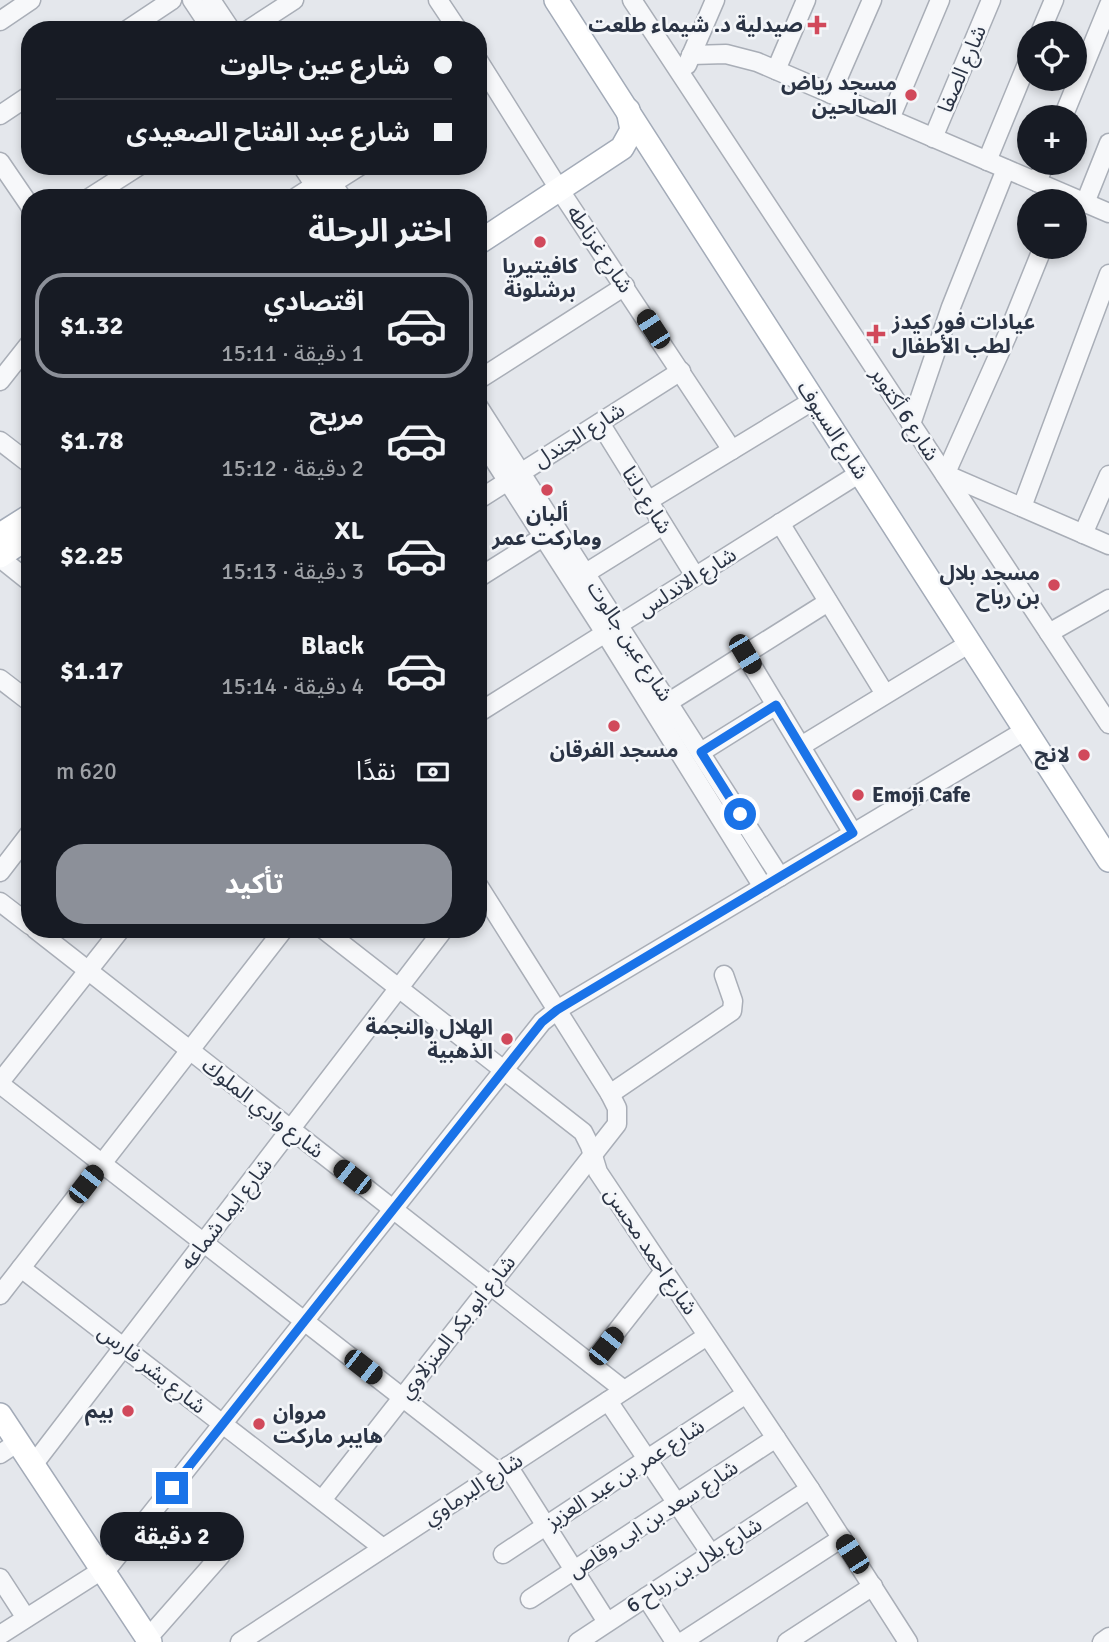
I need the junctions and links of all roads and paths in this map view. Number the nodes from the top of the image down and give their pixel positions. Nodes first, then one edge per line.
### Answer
1 (31, 0) edge
2 (172, 0) edge
3 (192, 0) edge
4 (211, 0) edge
5 (294, 0) edge
6 (439, 0) edge
7 (556, 0) edge
8 (632, 0) edge
9 (715, 0) edge
10 (806, 0) edge
11 (872, 0) edge
12 (940, 0) edge
13 (991, 0) edge
14 (1054, 0) edge
15 (1109, 5) edge
16 (0, 21) edge
17 (140, 21) edge
18 (206, 21) edge
19 (225, 21) edge
20 (262, 21) edge
21 (452, 21) edge
22 (1045, 21) edge
23 (691, 55) junction
24 (776, 69) junction
25 (682, 78) junction
26 (1017, 88) edge
27 (487, 91) edge
28 (831, 93) junction
29 (21, 101) edge
30 (1068, 105) edge
31 (628, 110) junction
32 (0, 115) edge
33 (890, 119) junction
34 (933, 138) junction
35 (1109, 143) edge
36 (987, 161) junction
37 (0, 164) edge
38 (1006, 169) junction
39 (125, 175) edge
40 (311, 175) edge
41 (348, 175) edge
42 (1040, 175) edge
43 (1037, 182) junction
44 (556, 185) junction
45 (103, 189) edge
46 (324, 189) edge
47 (329, 189) edge
48 (1048, 189) edge
49 (21, 193) edge
50 (1087, 198) edge
51 (1087, 204) edge
52 (1109, 213) edge
53 (487, 223) edge
54 (487, 236) edge
55 (1038, 259) edge
56 (1109, 274) edge
57 (625, 286) junction
58 (21, 354) edge
59 (681, 371) junction
60 (487, 374) edge
61 (0, 381) edge
62 (814, 400) junction
63 (600, 423) junction
64 (487, 424) edge
65 (911, 424) junction
66 (0, 441) edge
67 (487, 446) edge
68 (732, 450) junction
69 (21, 457) edge
70 (860, 472) junction
71 (945, 474) junction
72 (1109, 475) edge
73 (514, 477) junction
74 (487, 494) edge
75 (648, 501) junction
76 (1022, 507) junction
77 (21, 522) edge
78 (780, 523) junction
79 (663, 524) junction
80 (1083, 534) junction
81 (0, 535) edge
82 (543, 537) junction
83 (21, 543) edge
84 (1109, 545) edge
85 (0, 557) edge
86 (487, 572) edge
87 (586, 573) junction
88 (21, 574) edge
89 (695, 576) junction
90 (1109, 599) edge
91 (828, 601) junction
92 (612, 628) junction
93 (1049, 633) junction
94 (970, 643) junction
95 (745, 654) junction
96 (0, 679) edge
97 (885, 694) junction
98 (21, 695) edge
99 (1102, 698) edge
100 (669, 702) junction
101 (776, 705) junction
102 (487, 707) edge
103 (1109, 723) edge
104 (1026, 730) junction
105 (801, 746) junction
106 (701, 752) junction
107 (853, 833) junction
108 (21, 845) edge
109 (1109, 860) edge
110 (0, 872) edge
111 (780, 877) junction
112 (763, 887) junction
113 (487, 899) edge
114 (0, 902) edge
115 (21, 918) edge
116 (46, 938) edge
117 (114, 938) edge
118 (277, 938) edge
119 (335, 938) edge
120 (437, 938) edge
121 (88, 971) junction
122 (724, 975) dead end
123 (399, 988) junction
124 (557, 1010) junction
125 (190, 1050) junction
126 (504, 1070) junction
127 (0, 1083) edge
128 (610, 1094) junction
129 (290, 1129) junction
130 (592, 1154) junction
131 (102, 1163) junction
132 (393, 1209) junction
133 (203, 1242) junction
134 (21, 1268) junction
135 (664, 1271) junction
136 (490, 1285) junction
137 (0, 1295) edge
138 (304, 1321) junction
139 (707, 1336) junction
140 (123, 1347) junction
141 (591, 1364) junction
142 (624, 1390) junction
143 (746, 1394) junction
144 (402, 1398) junction
145 (608, 1401) junction
146 (0, 1415) edge
147 (223, 1424) junction
148 (776, 1438) junction
149 (9, 1448) edge
150 (648, 1459) junction
151 (33, 1465) junction
152 (503, 1469) junction
153 (810, 1489) junction
154 (322, 1500) junction
155 (677, 1503) junction
156 (546, 1526) junction
157 (842, 1538) junction
158 (383, 1548) junction
159 (503, 1554) dead end
160 (711, 1554) junction
161 (221, 1555) dead end
162 (574, 1570) junction
163 (103, 1572) junction
164 (0, 1578) edge
165 (873, 1586) junction
166 (646, 1597) junction
167 (530, 1599) dead end
168 (26, 1618) junction
169 (607, 1622) junction
170 (0, 1635) edge
171 (1109, 1637) edge
172 (149, 1640) edge
173 (901, 1640) edge
174 (240, 1642) edge
175 (578, 1642) edge
176 (675, 1642) edge
177 (682, 1642) edge
178 (787, 1642) edge
179 (1102, 1642) edge

1 - 16 street
2 - 17 street
3 - 18 street
4 - 19 street
5 - 20 street
6 - 21 street
7 - 31 main road, شارع السيوف
8 - 25 street, شارع 6 أكتوبر
9 - 23 street
10 - 24 street
11 - 28 street
12 - 33 street
13 - 34 street, شارع الصفا
14 - 22 street
15 - 30 street
23 - 24 street
23 - 25 street
24 - 28 street
25 - 65 street, شارع 6 أكتوبر
26 - 36 street
27 - 44 street, شارع غرناطه
28 - 33 street
29 - 32 street
31 - 44 main road
31 - 62 main road, شارع السيوف
33 - 34 street
34 - 36 street
35 - 50 street
36 - 38 street
37 - 49 street
38 - 43 street
38 - 65 street
39 - 45 street
40 - 46 street
41 - 47 street
42 - 43 street
43 - 48 street
44 - 53 main road
44 - 54 main road
44 - 57 street, شارع غرناطه
51 - 52 street
55 - 71 street
56 - 76 street
57 - 59 street, شارع غرناطه
57 - 60 street
58 - 61 street
59 - 63 street, شارع الجندل
59 - 68 street, شارع غرناطه
62 - 68 street
62 - 70 main road, شارع السيوف
63 - 73 street, شارع الجندل
63 - 75 street, شارع دلتا
64 - 73 street, شارع عين جالوت
65 - 71 street, شارع 6 أكتوبر
66 - 69 street
67 - 73 street, شارع عين جالوت
68 - 75 street
70 - 78 street, شارع الاندلس
70 - 94 main road, شارع السيوف
71 - 76 street
71 - 93 street, شارع 6 أكتوبر
72 - 80 street
73 - 74 street, شارع الجندل
73 - 82 street, شارع عين جالوت
73 - 87 street, شارع عين جالوت
75 - 79 street, شارع دلتا
76 - 80 street
77 - 81 main road
78 - 89 street, شارع الاندلس
78 - 91 street
79 - 87 street
79 - 89 street, شارع دلتا
80 - 84 street
82 - 86 street
82 - 92 street, شارع عين جالوت
83 - 85 main road
85 - 88 street
87 - 92 street, شارع عين جالوت
89 - 92 street, شارع الاندلس
90 - 93 street
91 - 95 street
91 - 97 street
92 - 100 street, شارع عين جالوت
92 - 102 street, شارع الاندلس
92 - 112 street, شارع عين جالوت
93 - 99 street, شارع 6 أكتوبر
94 - 97 street
94 - 104 main road, شارع السيوف
95 - 100 street
95 - 101 street
96 - 98 street
97 - 105 street
99 - 103 street, شارع 6 أكتوبر
100 - 106 street, شارع عين جالوت
101 - 105 street
101 - 106 street
104 - 107 street
104 - 109 main road, شارع السيوف
105 - 107 street
106 - 111 street, شارع عين جالوت
107 - 111 street
108 - 110 street
111 - 112 street
112 - 124 street
113 - 124 street
114 - 115 street
116 - 121 street, شارع وادي الملوك
117 - 121 street
118 - 125 street
119 - 123 street, شارع احمد محسن
120 - 123 street, شارع ايما شماعه
121 - 125 street, شارع وادي الملوك
121 - 127 street
122 - 128 street
123 - 126 street, شارع احمد محسن
123 - 129 street, شارع ايما شماعه
124 - 126 street
124 - 128 street
125 - 129 street, شارع وادي الملوك
125 - 131 street
126 - 130 street, شارع احمد محسن
126 - 132 street
127 - 131 street
128 - 130 street, شارع ابو بكر المنزلاوي
129 - 132 street, شارع وادي الملوك
129 - 133 street, شارع ايما شماعه
130 - 135 street, شارع احمد محسن
130 - 136 street, شارع ابو بكر المنزلاوي
131 - 133 street
131 - 134 street
132 - 136 street, شارع وادي الملوك
132 - 138 street
133 - 138 street
133 - 140 street, شارع ايما شماعه
134 - 137 street
134 - 140 street, شارع بشر فارس
135 - 139 street, شارع احمد محسن
135 - 141 street
136 - 141 street, شارع وادي الملوك
136 - 144 street, شارع ابو بكر المنزلاوي
138 - 144 street
138 - 147 street
139 - 142 street, شارع البرماوي
139 - 143 street, شارع احمد محسن
140 - 147 street, شارع بشر فارس
140 - 151 street, شارع ايما شماعه
141 - 142 street, شارع وادي الملوك
142 - 145 street, شارع البرماوي
143 - 148 street, شارع احمد محسن
143 - 150 street, شارع عمر بن عبد العزيز
144 - 152 street
144 - 154 street, شارع ابو بكر المنزلاوي
145 - 150 street
145 - 152 street, شارع البرماوي
146 - 149 main road
147 - 154 street, شارع بشر فارس
147 - 163 street
148 - 153 street, شارع احمد محسن
148 - 155 street, شارع سعد بن ابى وقاص
149 - 151 main road
150 - 155 street
150 - 156 street, شارع عمر بن عبد العزيز
151 - 163 main road
152 - 156 street
152 - 158 street, شارع البرماوي
153 - 157 street, شارع احمد محسن
153 - 160 street, شارع بلال بن رباح 6
154 - 158 street, شارع بشر فارس
155 - 160 street
155 - 162 street, شارع سعد بن ابى وقاص
156 - 159 street, شارع عمر بن عبد العزيز
156 - 162 street
157 - 165 street, شارع احمد محسن
157 - 177 street
158 - 174 street, شارع البرماوي
160 - 166 street, شارع بلال بن رباح 6
161 - 172 street
162 - 167 street, شارع سعد بن ابى وقاص
162 - 169 street
163 - 168 street
163 - 172 main road
164 - 168 street
165 - 173 street, شارع احمد محسن
165 - 178 street
166 - 169 street, شارع بلال بن رباح 6
166 - 176 street
168 - 170 street
169 - 175 street, شارع بلال بن رباح 6
171 - 179 street

